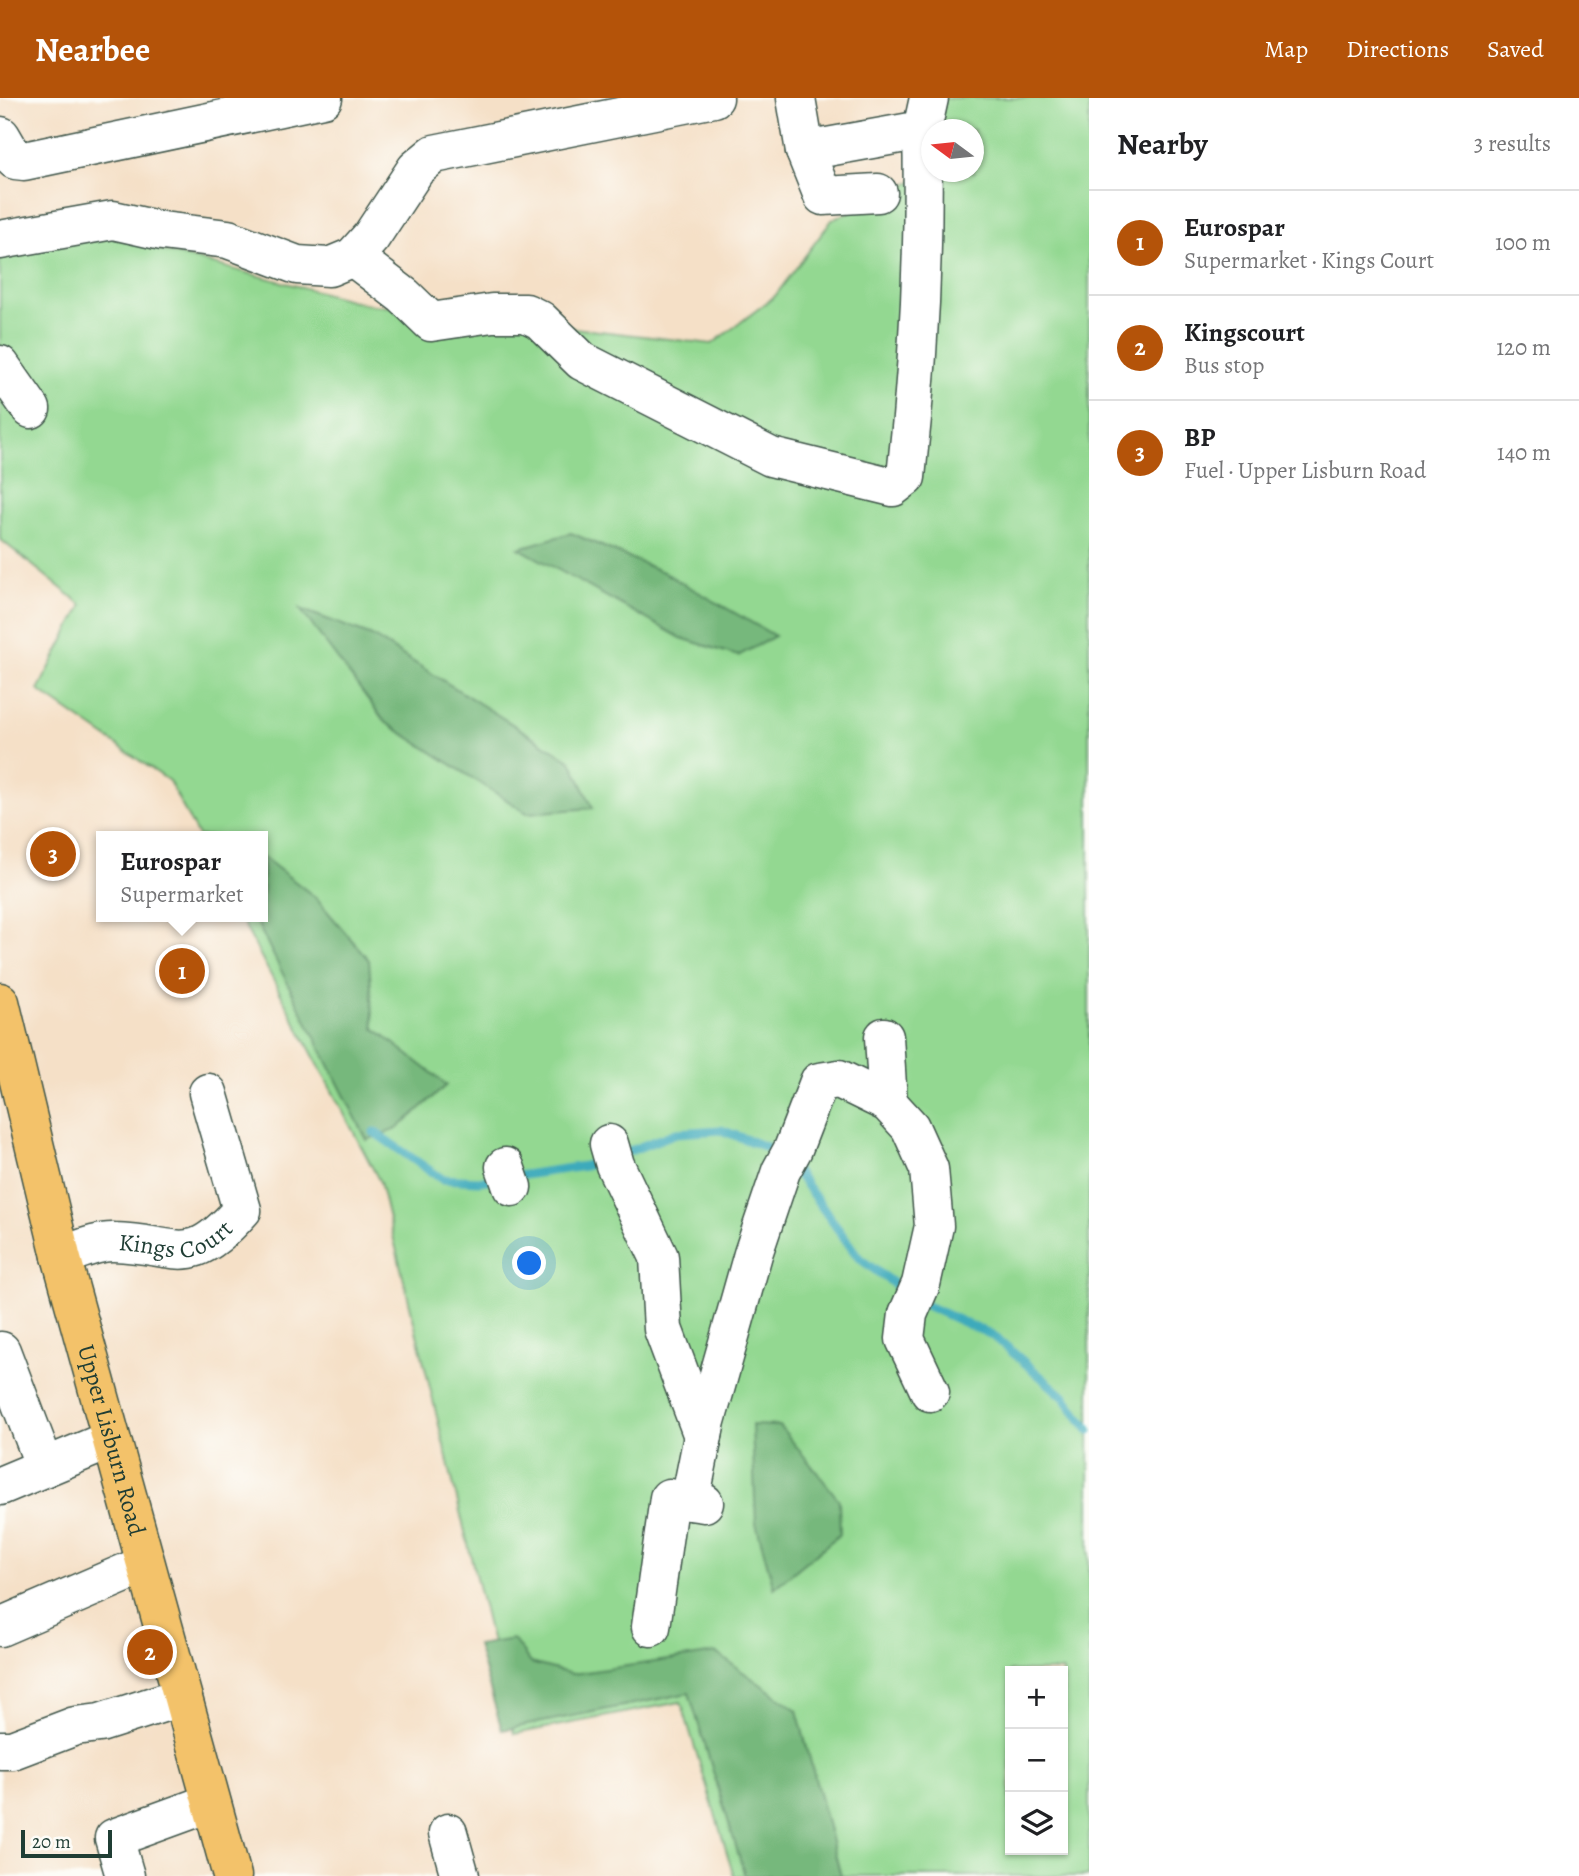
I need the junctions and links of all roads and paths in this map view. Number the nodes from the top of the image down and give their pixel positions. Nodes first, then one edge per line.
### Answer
1 (323, 98) edge
2 (714, 98) edge
3 (796, 98) edge
4 (925, 114) edge
5 (1, 136) edge
6 (805, 151) junction
7 (878, 193) dead end
8 (2, 243) edge
9 (353, 257) junction
10 (0, 365) edge
11 (32, 409) dead end
12 (0, 1002) edge
13 (884, 1037) dead end
14 (208, 1093) dead end
15 (888, 1102) junction
16 (612, 1154) dead end
17 (61, 1256) junction
18 (1, 1351) edge
19 (930, 1392) dead end
20 (704, 1436) junction
21 (110, 1440) junction
22 (45, 1467) junction
23 (0, 1486) edge
24 (144, 1565) junction
25 (0, 1627) edge
26 (651, 1627) dead end
27 (181, 1697) junction
28 (0, 1750) edge
29 (210, 1804) junction
30 (448, 1833) dead end
31 (125, 1876) edge
32 (232, 1876) edge
33 (460, 1876) edge

1 - 5 street
2 - 9 street
3 - 6 street
4 - 6 street
4 - 9 street
6 - 7 street
8 - 9 street
10 - 11 street
12 - 17 main road, Upper Lisburn Road
13 - 15 street
14 - 17 street, Kings Court
15 - 19 street
15 - 20 street
16 - 20 street
17 - 21 main road, Upper Lisburn Road
18 - 22 street
20 - 26 street
21 - 22 street
21 - 24 main road, Upper Lisburn Road
22 - 23 street
24 - 25 street
24 - 27 main road, Upper Lisburn Road
27 - 28 street
27 - 29 main road, Upper Lisburn Road
29 - 31 street
29 - 32 main road, Upper Lisburn Road
30 - 33 street

